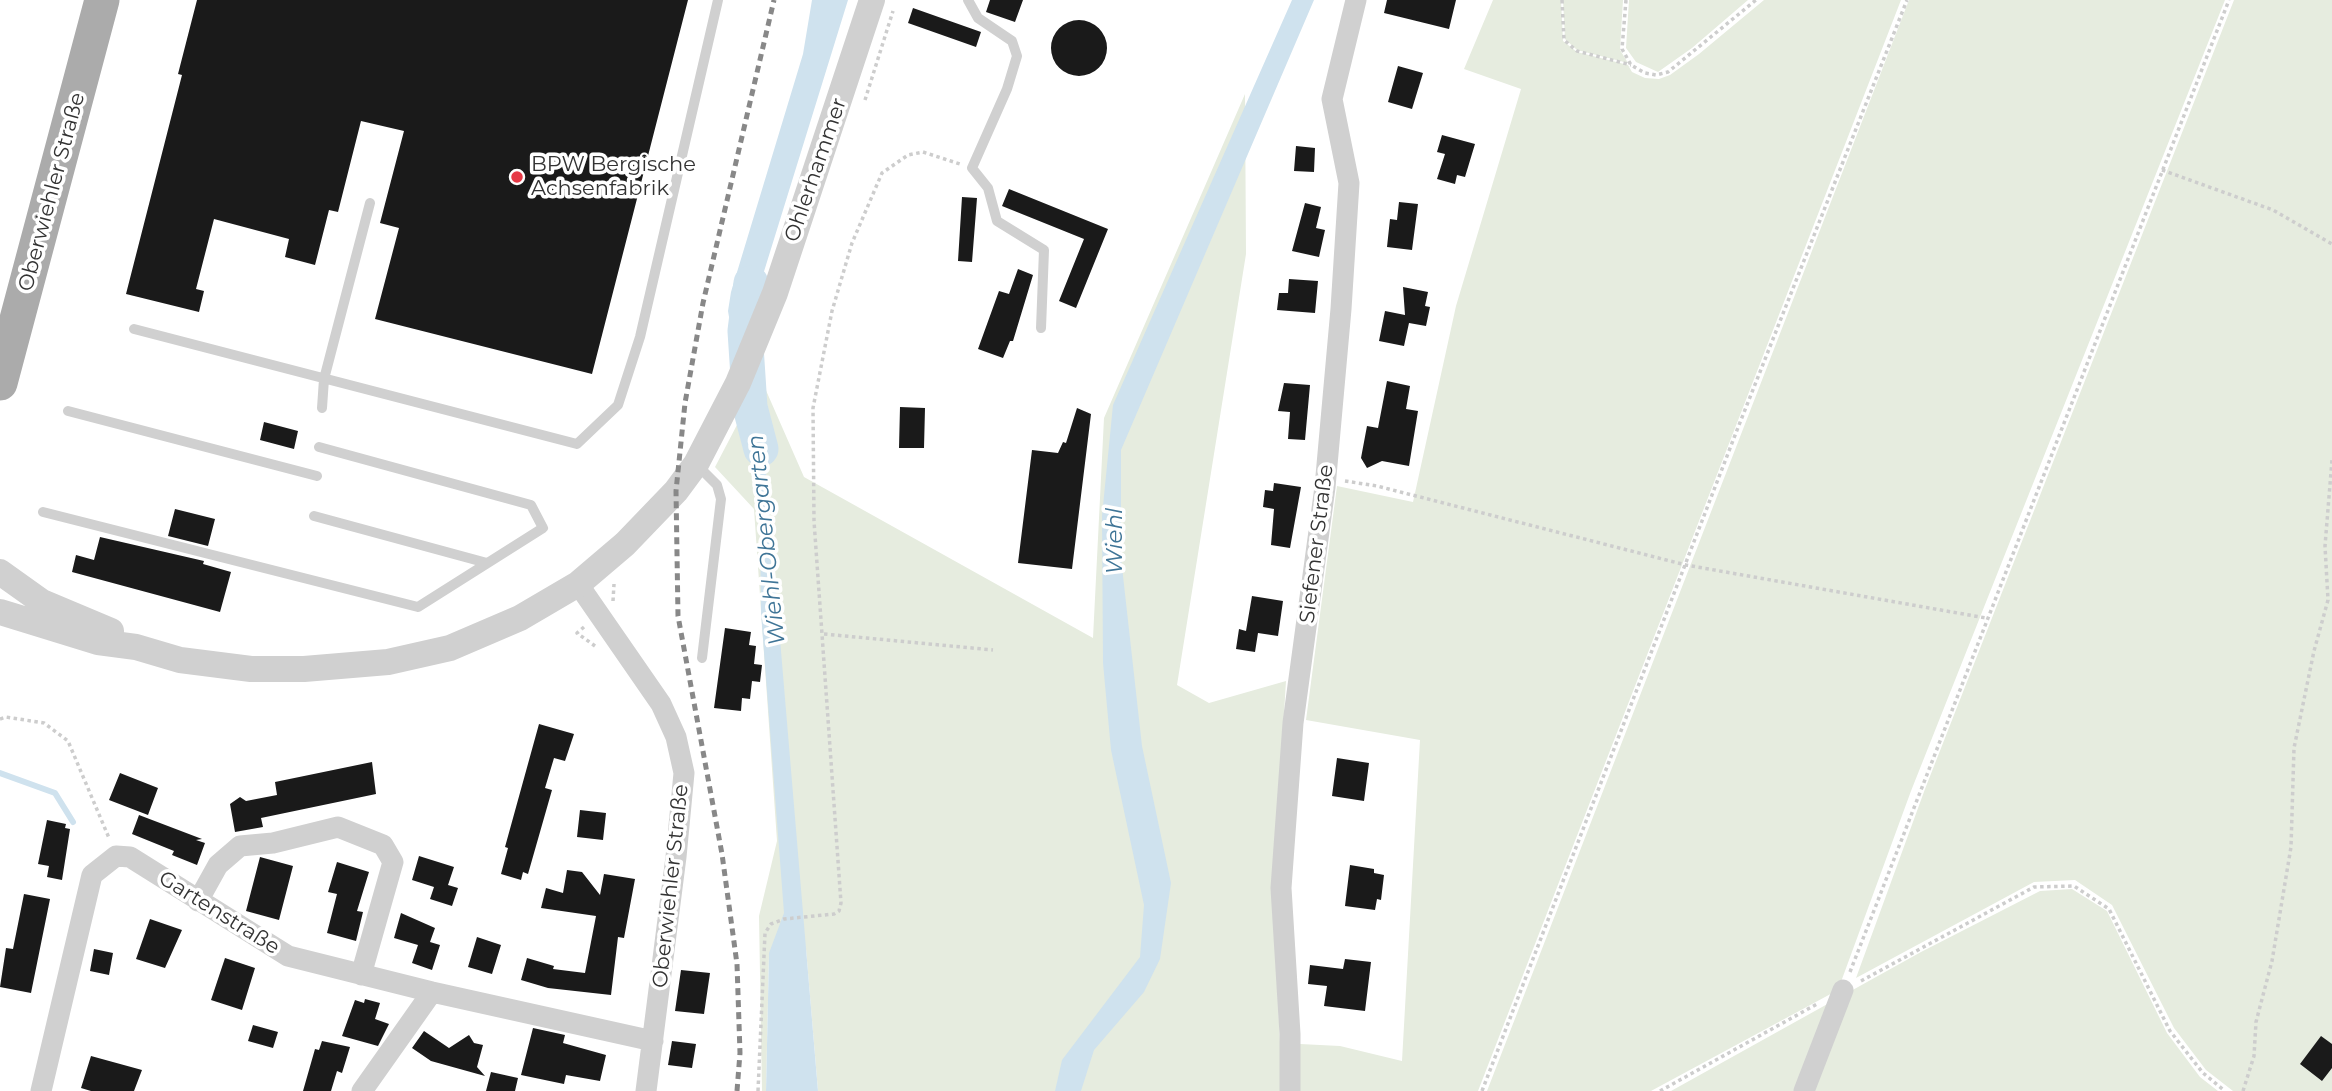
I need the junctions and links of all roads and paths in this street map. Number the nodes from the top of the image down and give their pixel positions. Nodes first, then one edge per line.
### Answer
1 (102, 0) edge
2 (718, 0) edge
3 (872, 0) edge
4 (968, 0) edge
5 (1356, 0) edge
6 (1562, 0) edge
7 (1626, 0) edge
8 (1756, 0) edge
9 (1907, 0) edge
10 (2229, 0) edge
11 (1631, 65) junction
12 (972, 168) junction
13 (2162, 170) junction
14 (370, 203) dead end
15 (2332, 244) edge
16 (1041, 328) dead end
17 (134, 329) dead end
18 (324, 379) junction
19 (0, 383) edge
20 (322, 408) dead end
21 (68, 411) dead end
22 (319, 447) dead end
23 (2332, 460) edge
24 (696, 464) junction
25 (317, 477) dead end
26 (1326, 478) junction
27 (43, 512) dead end
28 (314, 516) dead end
29 (487, 563) junction
30 (1686, 565) junction
31 (0, 572) edge
32 (578, 584) junction
33 (0, 612) edge
34 (1986, 618) junction
35 (577, 633) dead end
36 (824, 634) junction
37 (136, 647) junction
38 (597, 649) dead end
39 (993, 650) dead end
40 (702, 658) dead end
41 (0, 719) edge
42 (117, 856) junction
43 (198, 901) junction
44 (360, 975) junction
45 (1843, 990) junction
46 (432, 992) junction
47 (653, 1041) junction
48 (41, 1091) edge
49 (362, 1091) edge
50 (646, 1091) edge
51 (758, 1091) edge
52 (1290, 1091) edge
53 (1482, 1091) edge
54 (1660, 1091) edge
55 (1804, 1091) edge
56 (2225, 1091) edge
57 (2243, 1091) edge

1 - 19 main road, Oberwiehler Straße
2 - 18 lane
3 - 24 street, Ohlerhammer
4 - 12 lane
5 - 26 street, Siefener Straße
6 - 11 path
7 - 11 path
8 - 11 path
9 - 30 path
10 - 13 path
12 - 16 lane
12 - 36 path
13 - 15 path
13 - 34 path
14 - 18 lane
17 - 18 lane
18 - 20 lane
21 - 25 lane
22 - 29 lane
23 - 57 path
24 - 32 street
24 - 40 lane
26 - 30 path
26 - 52 street, Siefener Straße
27 - 29 lane
28 - 29 lane
30 - 34 path
30 - 53 path
31 - 37 street
32 - 37 street
32 - 47 street, Oberwiehler Straße
33 - 37 street
34 - 45 path
35 - 38 path
36 - 39 path
36 - 51 path
41 - 42 path
42 - 43 street, Gartenstraße
42 - 48 street
43 - 44 street, Gartenstraße
43 - 44 street
44 - 46 street, Gartenstraße
45 - 54 path
45 - 55 street
45 - 56 path
46 - 47 street, Gartenstraße
46 - 49 street
47 - 50 street, Oberwiehler Straße

